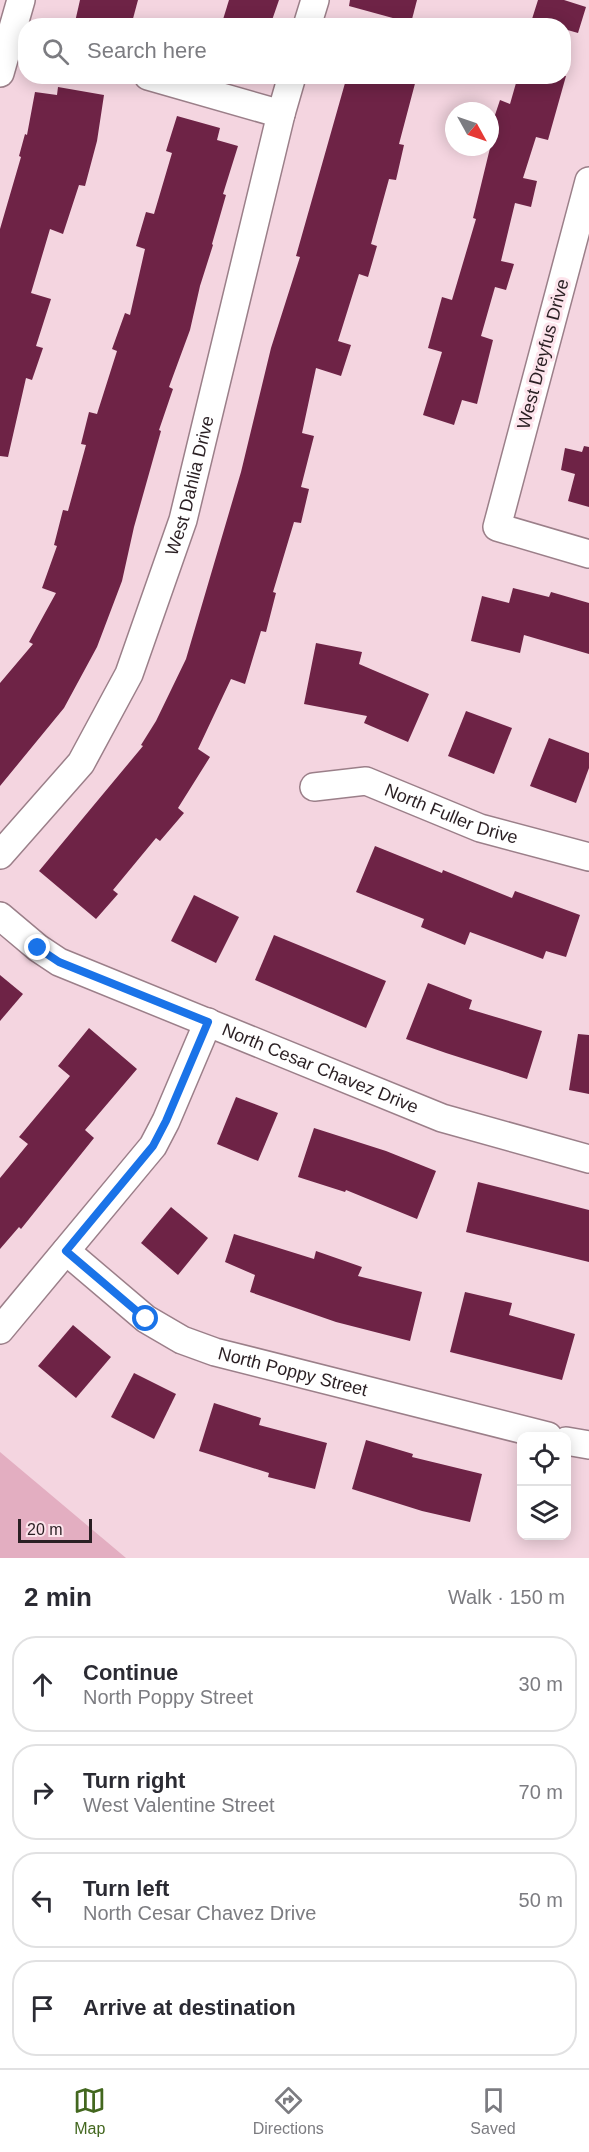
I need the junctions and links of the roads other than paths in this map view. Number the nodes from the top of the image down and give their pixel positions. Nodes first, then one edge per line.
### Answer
1 (21, 0) edge
2 (315, 0) edge
3 (309, 18) edge
4 (12, 39) edge
5 (0, 73) edge
6 (175, 84) edge
7 (290, 84) edge
8 (281, 114) junction
9 (589, 181) edge
10 (589, 554) edge
11 (314, 787) dead end
12 (0, 855) edge
13 (589, 857) edge
14 (0, 916) edge
15 (208, 1022) junction
16 (589, 1159) edge
17 (66, 1251) junction
18 (0, 1330) edge
19 (528, 1432) edge
20 (571, 1442) edge
21 (589, 1445) edge

1 - 4 street
2 - 3 street
4 - 5 street
6 - 8 street
7 - 8 street, West Dahlia Drive
8 - 12 street, West Dahlia Drive
9 - 10 street, West Dreyfus Drive
11 - 13 street, North Fuller Drive
14 - 15 street, North Cesar Chavez Drive
15 - 16 street, North Cesar Chavez Drive
15 - 17 street
17 - 18 street
17 - 19 street, North Poppy Street
20 - 21 street

